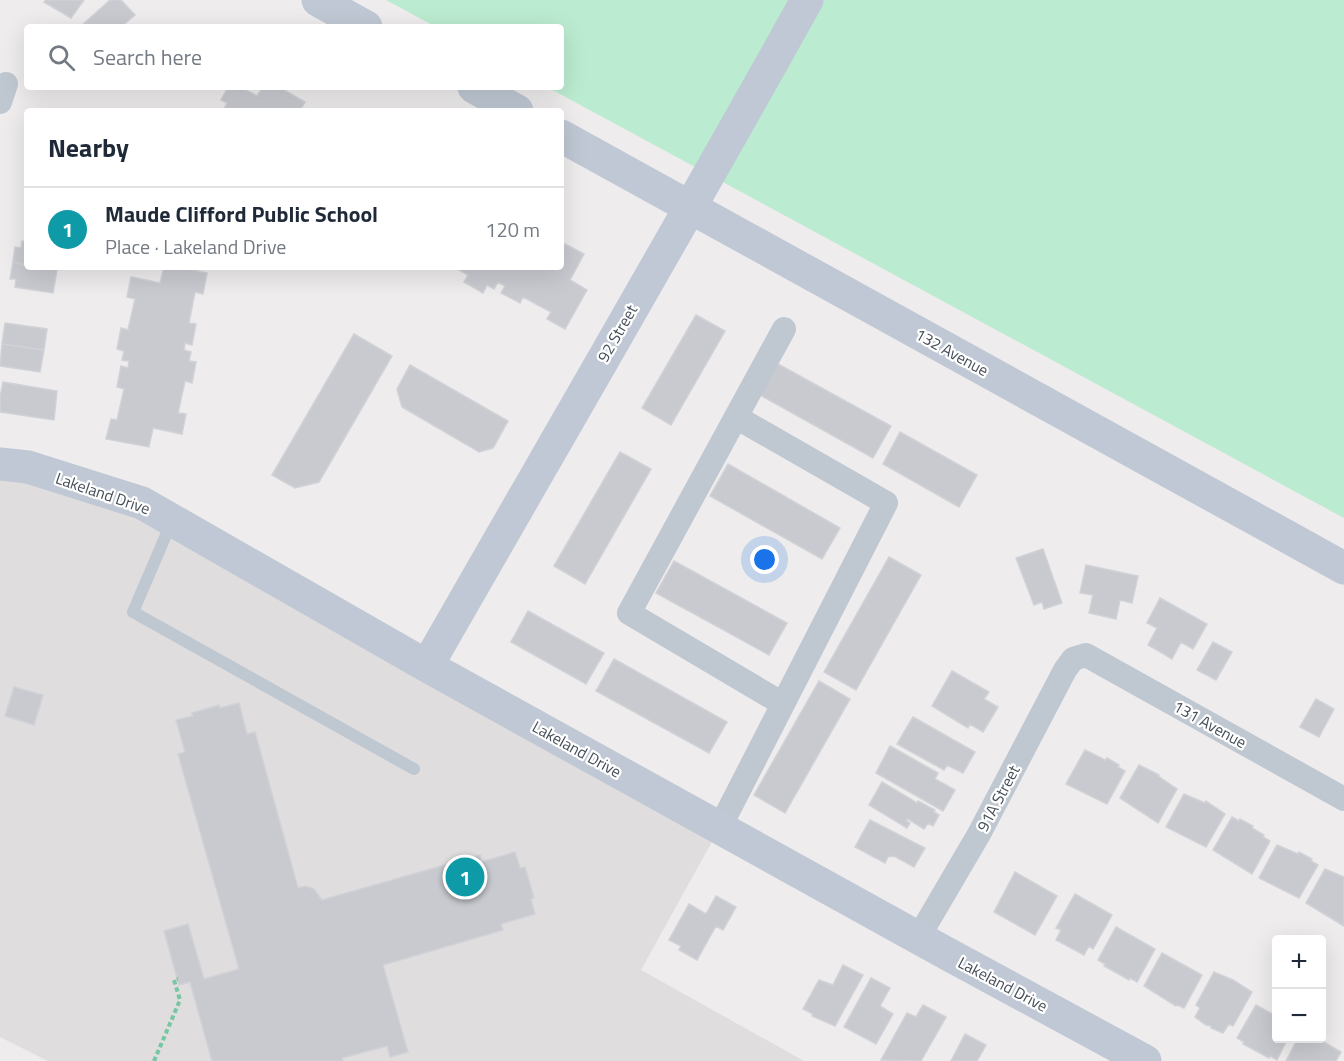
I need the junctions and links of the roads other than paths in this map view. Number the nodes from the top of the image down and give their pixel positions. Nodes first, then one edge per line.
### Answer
1 (318, 0) edge
2 (807, 0) edge
3 (361, 24) edge
4 (479, 90) edge
5 (512, 108) edge
6 (564, 138) edge
7 (691, 208) junction
8 (784, 329) dead end
9 (736, 417) junction
10 (0, 464) edge
11 (172, 520) junction
12 (1344, 568) edge
13 (1076, 658) joint
14 (427, 666) junction
15 (783, 704) junction
16 (414, 769) dead end
17 (1344, 799) edge
18 (719, 828) junction
19 (918, 938) junction
20 (1145, 1061) edge

1 - 3 street
2 - 7 street, 92 Street
4 - 5 street
6 - 7 street, 132 Avenue
7 - 12 street, 132 Avenue
7 - 14 street, 92 Street
8 - 9 street
9 - 15 street
9 - 15 street
10 - 11 street, Lakeland Drive
11 - 14 street, Lakeland Drive
11 - 16 lane
13 - 17 street, 131 Avenue
13 - 19 street, 91A Street
14 - 18 street, Lakeland Drive
15 - 18 street
18 - 19 street, Lakeland Drive
19 - 20 street, Lakeland Drive

